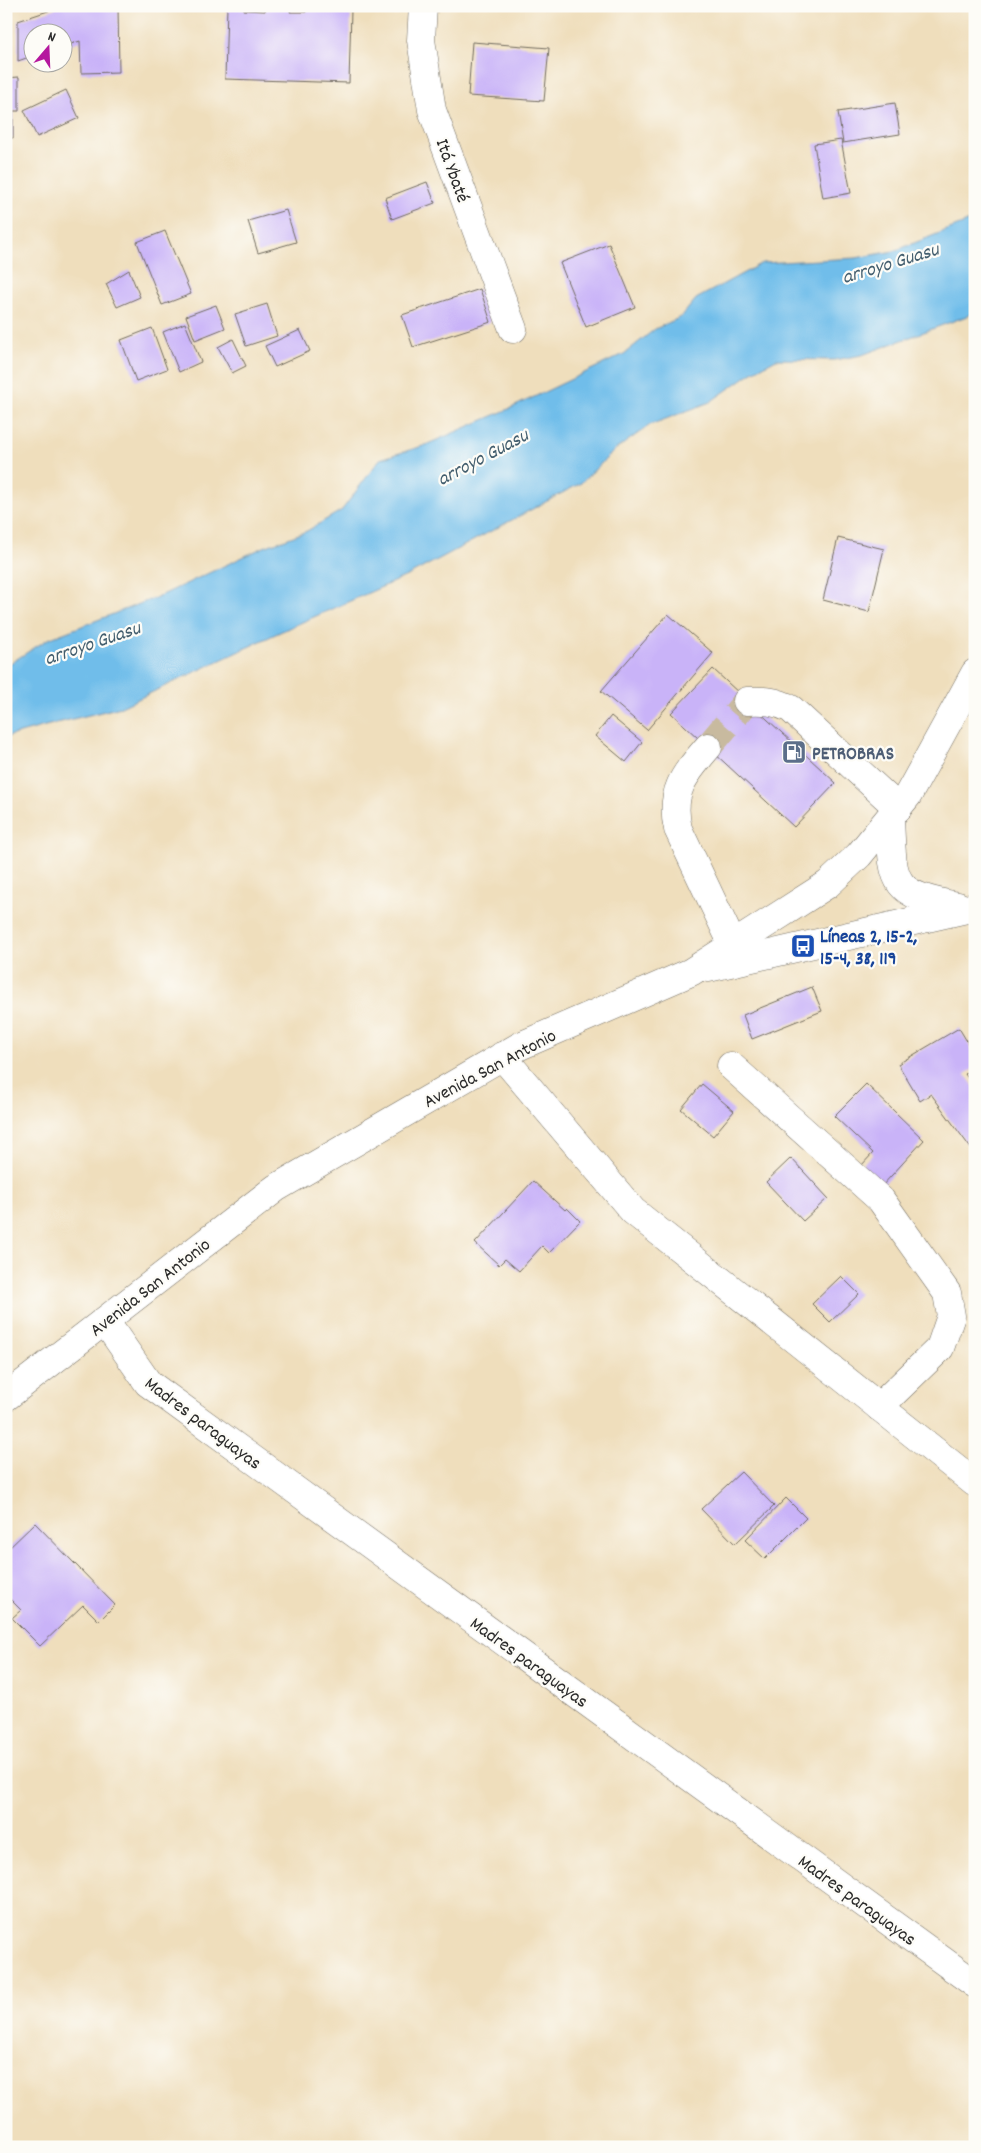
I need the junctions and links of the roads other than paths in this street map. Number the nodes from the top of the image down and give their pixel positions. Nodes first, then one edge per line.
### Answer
1 (423, 6) edge
2 (513, 329) dead end
3 (975, 673) edge
4 (748, 701) dead end
5 (708, 747) tunnel mouth
6 (894, 813) junction
7 (972, 907) edge
8 (733, 945) junction
9 (691, 972) junction
10 (502, 1056) junction
11 (731, 1066) dead end
12 (105, 1321) junction
13 (6, 1397) edge
14 (879, 1407) junction
15 (975, 1483) edge
16 (975, 1984) edge

1 - 2 main road, Itá Ybaté
3 - 6 main road, Avenida San Antonio
4 - 6 main road
5 - 8 main road
6 - 7 main road
6 - 8 main road, Avenida San Antonio
7 - 9 main road
8 - 9 main road, Avenida San Antonio
9 - 10 main road, Avenida San Antonio
10 - 12 main road, Avenida San Antonio
10 - 14 main road
11 - 14 main road
12 - 13 main road, Avenida San Antonio
12 - 16 main road, Madres paraguayas
14 - 15 main road

